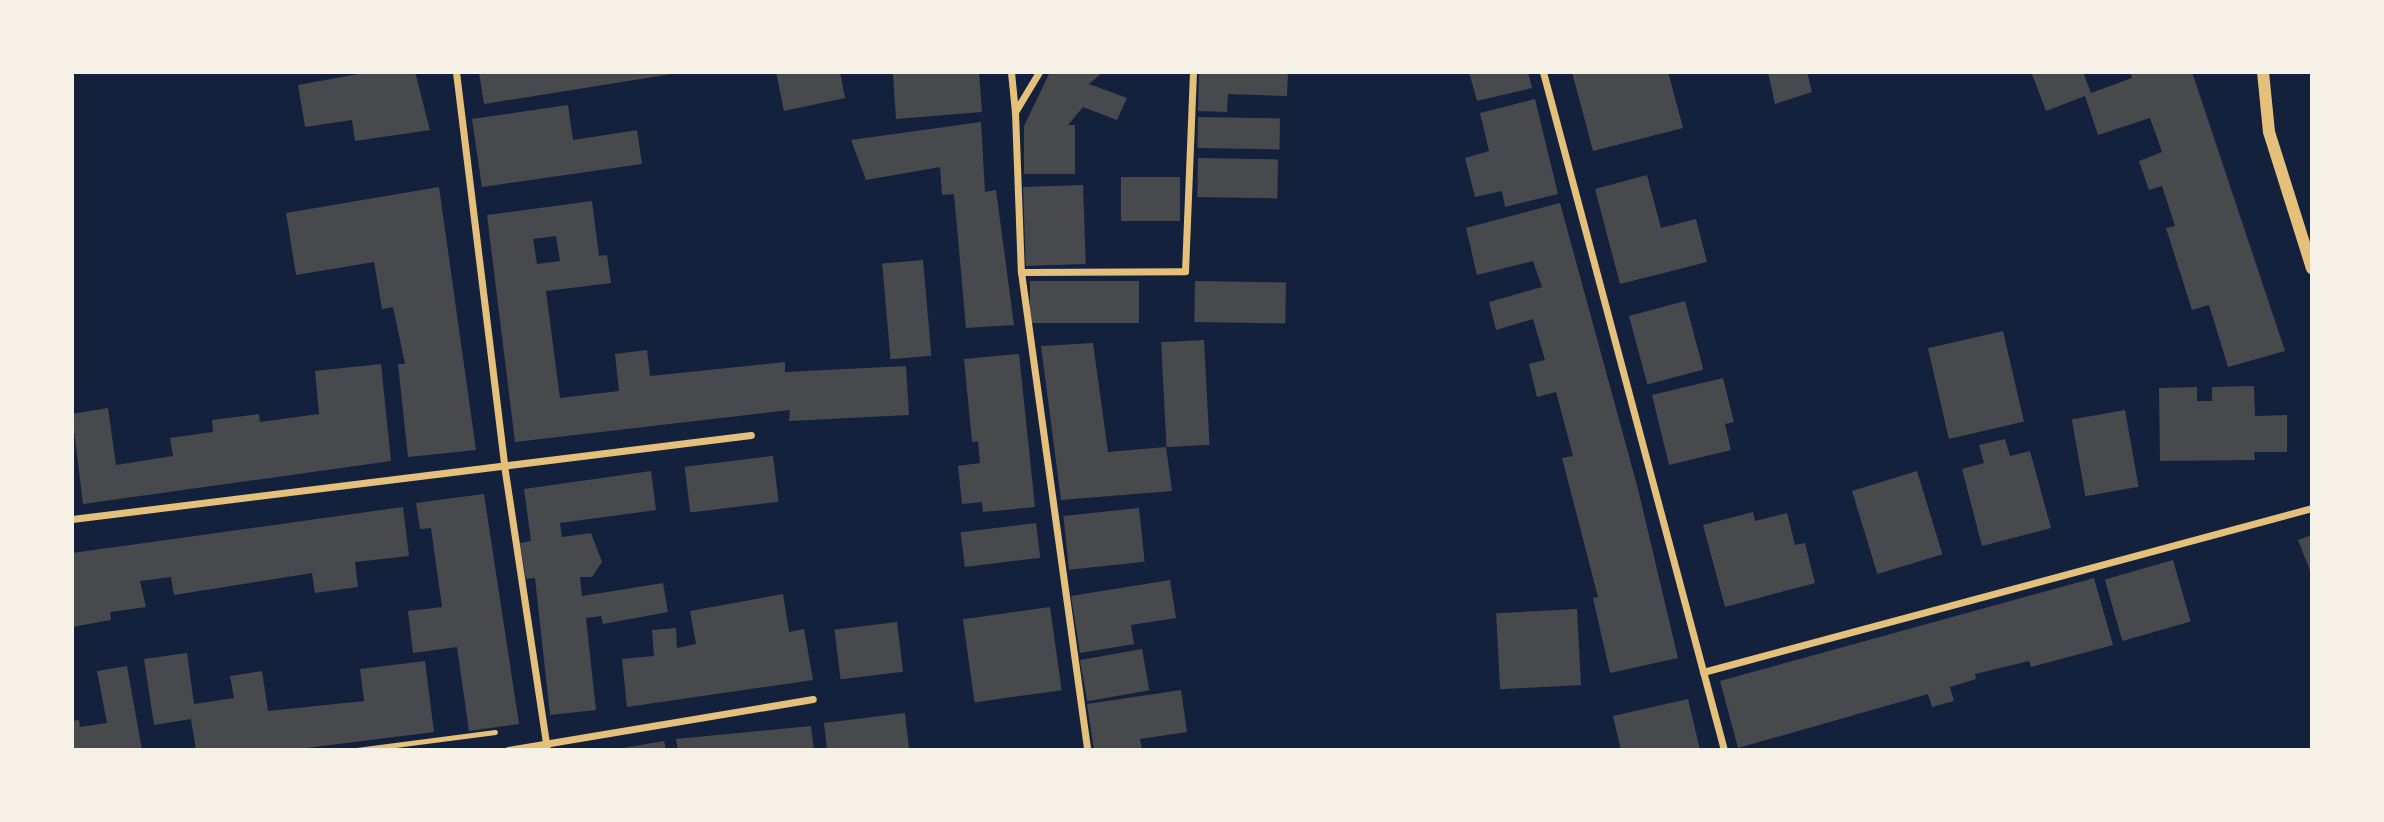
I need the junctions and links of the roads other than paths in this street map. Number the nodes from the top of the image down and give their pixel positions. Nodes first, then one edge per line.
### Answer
1 (456, 72) edge
2 (1011, 72) edge
3 (1039, 72) edge
4 (1193, 72) edge
5 (1543, 72) edge
6 (2263, 72) edge
7 (1015, 112) junction
8 (2312, 268) edge
9 (1021, 272) junction
10 (751, 435) dead end
11 (504, 465) junction
12 (2312, 508) edge
13 (72, 519) edge
14 (1703, 672) junction
15 (813, 699) dead end
16 (546, 748) edge
17 (508, 750) edge
18 (1087, 750) edge
19 (1724, 750) edge

1 - 11 street
2 - 7 street
3 - 7 street
4 - 9 street
5 - 14 street
6 - 8 street
7 - 9 street
9 - 18 street
10 - 11 street
11 - 13 street
11 - 16 street
12 - 14 street
14 - 19 street
15 - 16 street
16 - 17 street

